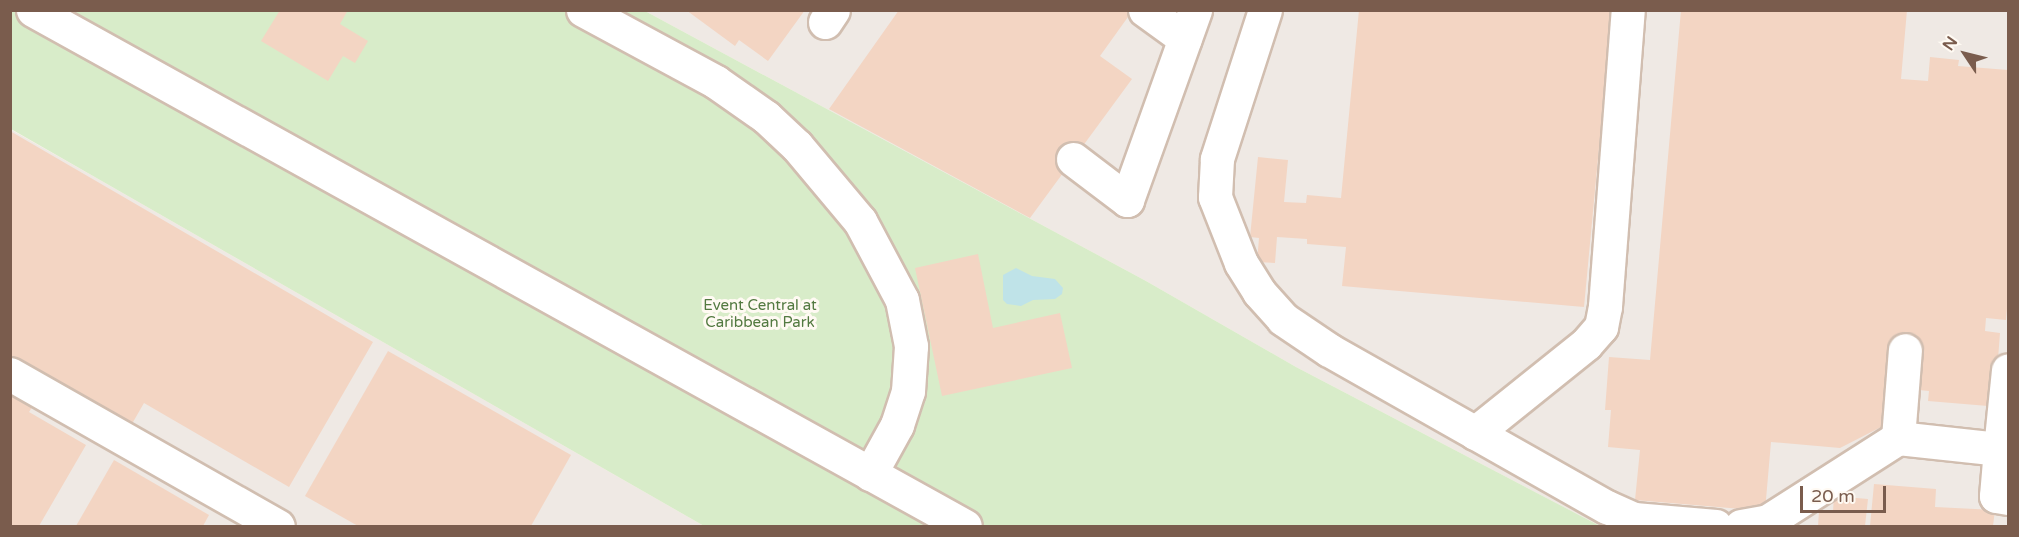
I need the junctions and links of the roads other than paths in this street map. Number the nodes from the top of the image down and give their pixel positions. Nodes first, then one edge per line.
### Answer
1 (33, 10) edge
2 (583, 10) edge
3 (1145, 10) edge
4 (1265, 10) edge
5 (1628, 10) edge
6 (1190, 25) edge
7 (1073, 159) dead end
8 (1905, 350) dead end
9 (2008, 370) edge
10 (10, 374) edge
11 (1475, 433) junction
12 (1898, 438) junction
13 (2000, 449) junction
14 (870, 474) junction
15 (2008, 498) edge
16 (278, 526) edge
17 (965, 526) edge
18 (1716, 526) edge
19 (1741, 526) edge

1 - 14 lane
2 - 14 lane
3 - 6 lane
4 - 11 lane
5 - 11 lane
6 - 7 lane
8 - 12 lane
9 - 13 lane
10 - 16 lane
11 - 18 lane
12 - 13 lane
12 - 19 lane
13 - 15 lane
14 - 17 lane

